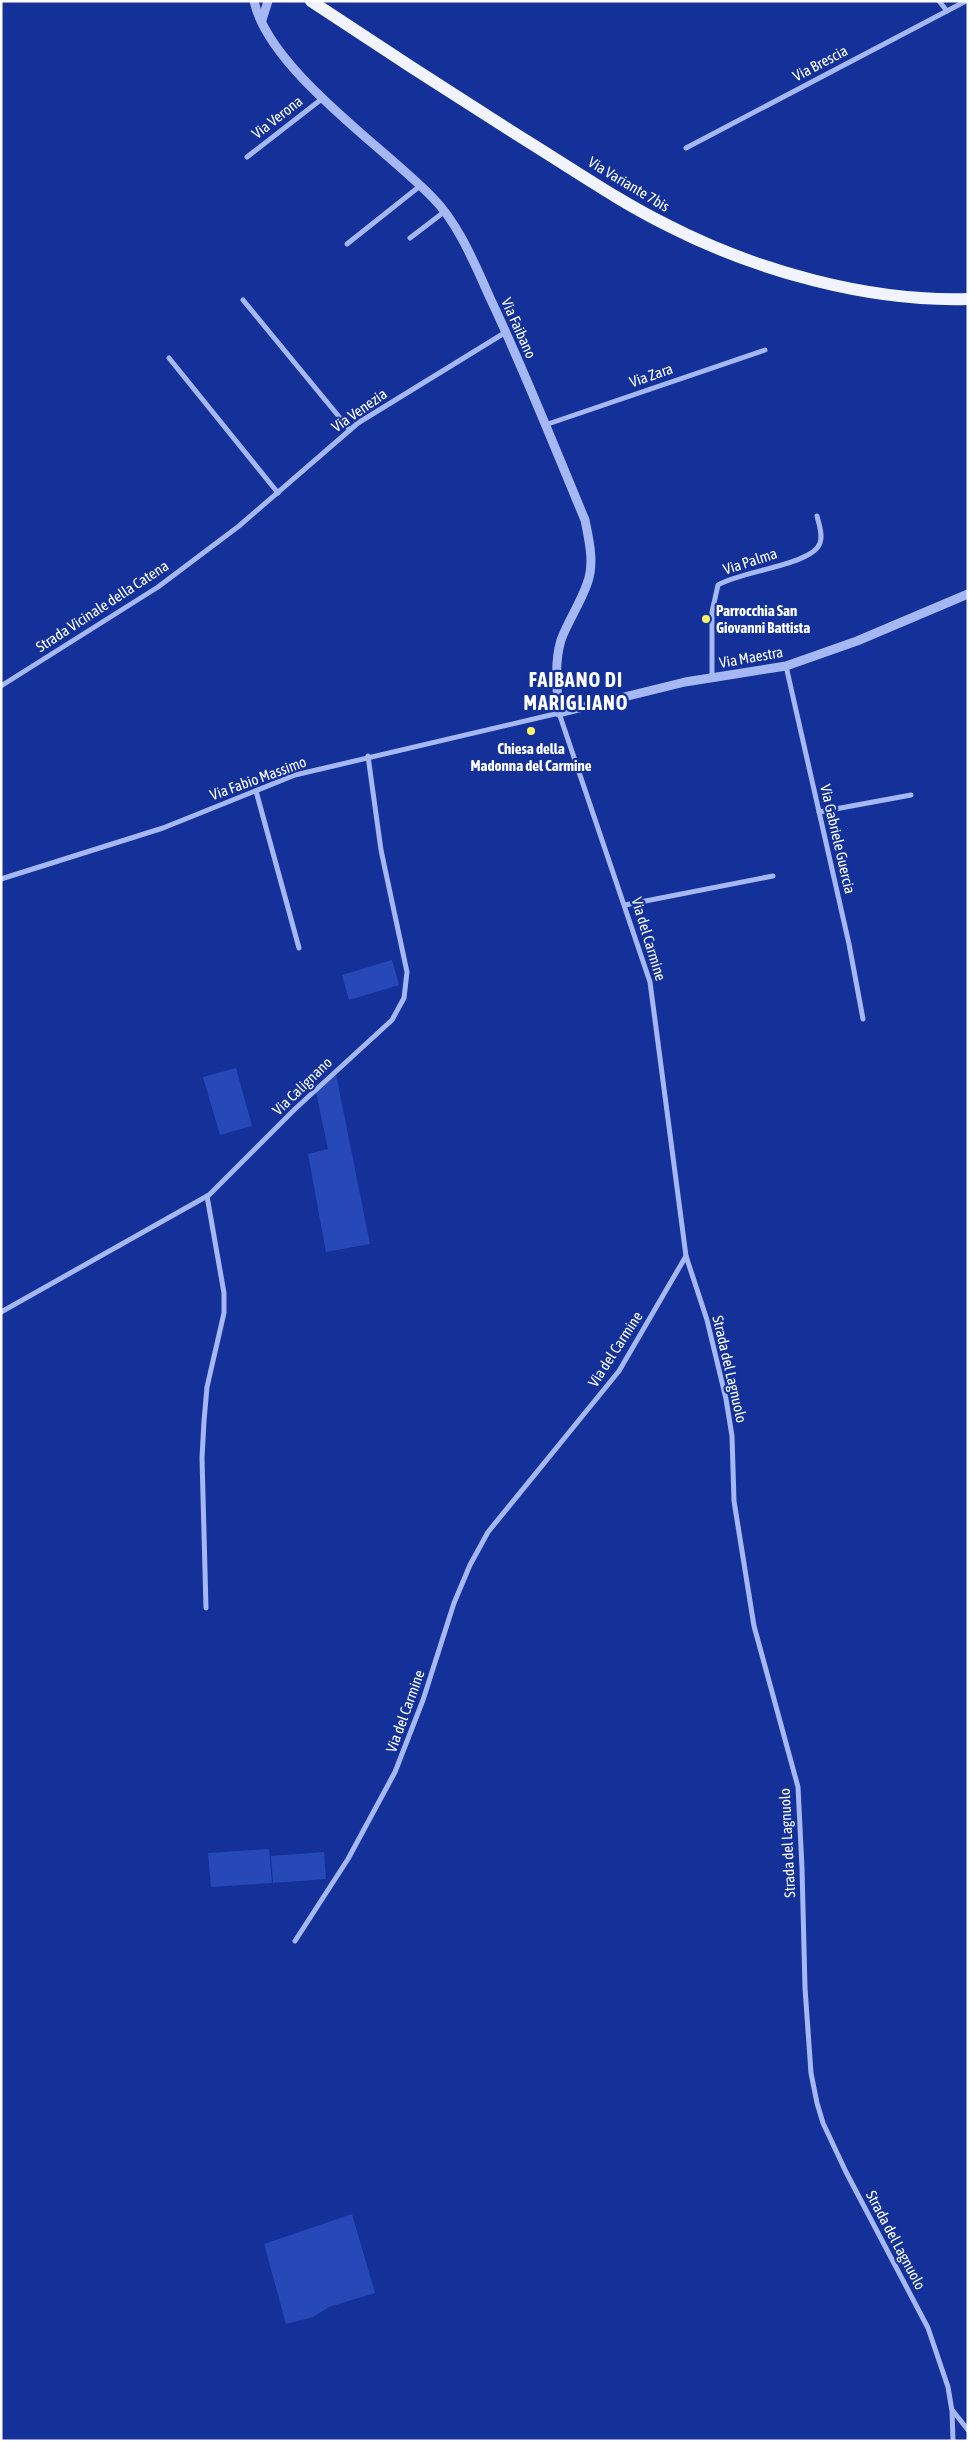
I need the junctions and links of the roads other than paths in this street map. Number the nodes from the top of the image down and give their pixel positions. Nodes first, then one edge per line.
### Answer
1 (254, 1) edge
2 (268, 1) edge
3 (311, 1) edge
4 (939, 1) edge
5 (966, 1) edge
6 (947, 11) junction
7 (262, 20) junction
8 (323, 98) junction
9 (686, 148) dead end
10 (247, 157) dead end
11 (420, 186) junction
12 (444, 212) junction
13 (410, 238) dead end
14 (347, 244) dead end
15 (968, 299) edge
16 (243, 300) dead end
17 (506, 332) junction
18 (765, 350) dead end
19 (169, 358) dead end
20 (545, 425) junction
21 (350, 430) junction
22 (278, 493) junction
23 (817, 516) dead end
24 (239, 526) joint
25 (968, 594) edge
26 (786, 666) junction
27 (712, 678) junction
28 (1, 686) edge
29 (559, 713) junction
30 (368, 756) junction
31 (256, 791) junction
32 (911, 795) dead end
33 (819, 812) junction
34 (773, 876) dead end
35 (1, 879) edge
36 (626, 905) junction
37 (299, 948) dead end
38 (863, 1019) dead end
39 (207, 1196) junction
40 (686, 1256) junction
41 (1, 1312) edge
42 (206, 1608) dead end
43 (295, 1940) dead end
44 (952, 2411) junction
45 (968, 2430) edge
46 (953, 2441) edge

1 - 7 street, Via Faibano
2 - 7 street
3 - 15 main road, Via Variante 7bis
4 - 6 street
5 - 6 street, Via Brescia
6 - 9 street, Via Brescia
7 - 8 street, Via Faibano
8 - 10 street, Via Verona
8 - 11 street, Via Faibano
11 - 12 street, Via Faibano
11 - 14 street
12 - 13 street
12 - 17 street, Via Faibano
16 - 21 street
17 - 20 street, Via Faibano
17 - 21 street, Via Venezia
18 - 20 street, Via Zara
19 - 22 street
20 - 29 street, Via Faibano
21 - 22 street, Via Venezia
22 - 24 street, Via Venezia
23 - 27 street, Via Palma
24 - 28 street, Strada Vicinale della Catena
25 - 26 street, Via Maestra
26 - 27 street, Via Maestra
26 - 33 street, Via Gabriele Guercia
27 - 29 street, Via Maestra
29 - 30 street, Via Fabio Massimo
29 - 36 street, Via del Carmine
30 - 31 street, Via Fabio Massimo
30 - 39 street, Via Calignano
31 - 35 street, Via Fabio Massimo
31 - 37 street
32 - 33 street
33 - 38 street, Via Gabriele Guercia
34 - 36 street
36 - 40 street, Via del Carmine
39 - 41 street, Via Calignano
39 - 42 street
40 - 43 street, Via del Carmine
40 - 44 street, Strada del Lagnuolo
44 - 45 street
44 - 46 street, Strada del Lagnuolo

